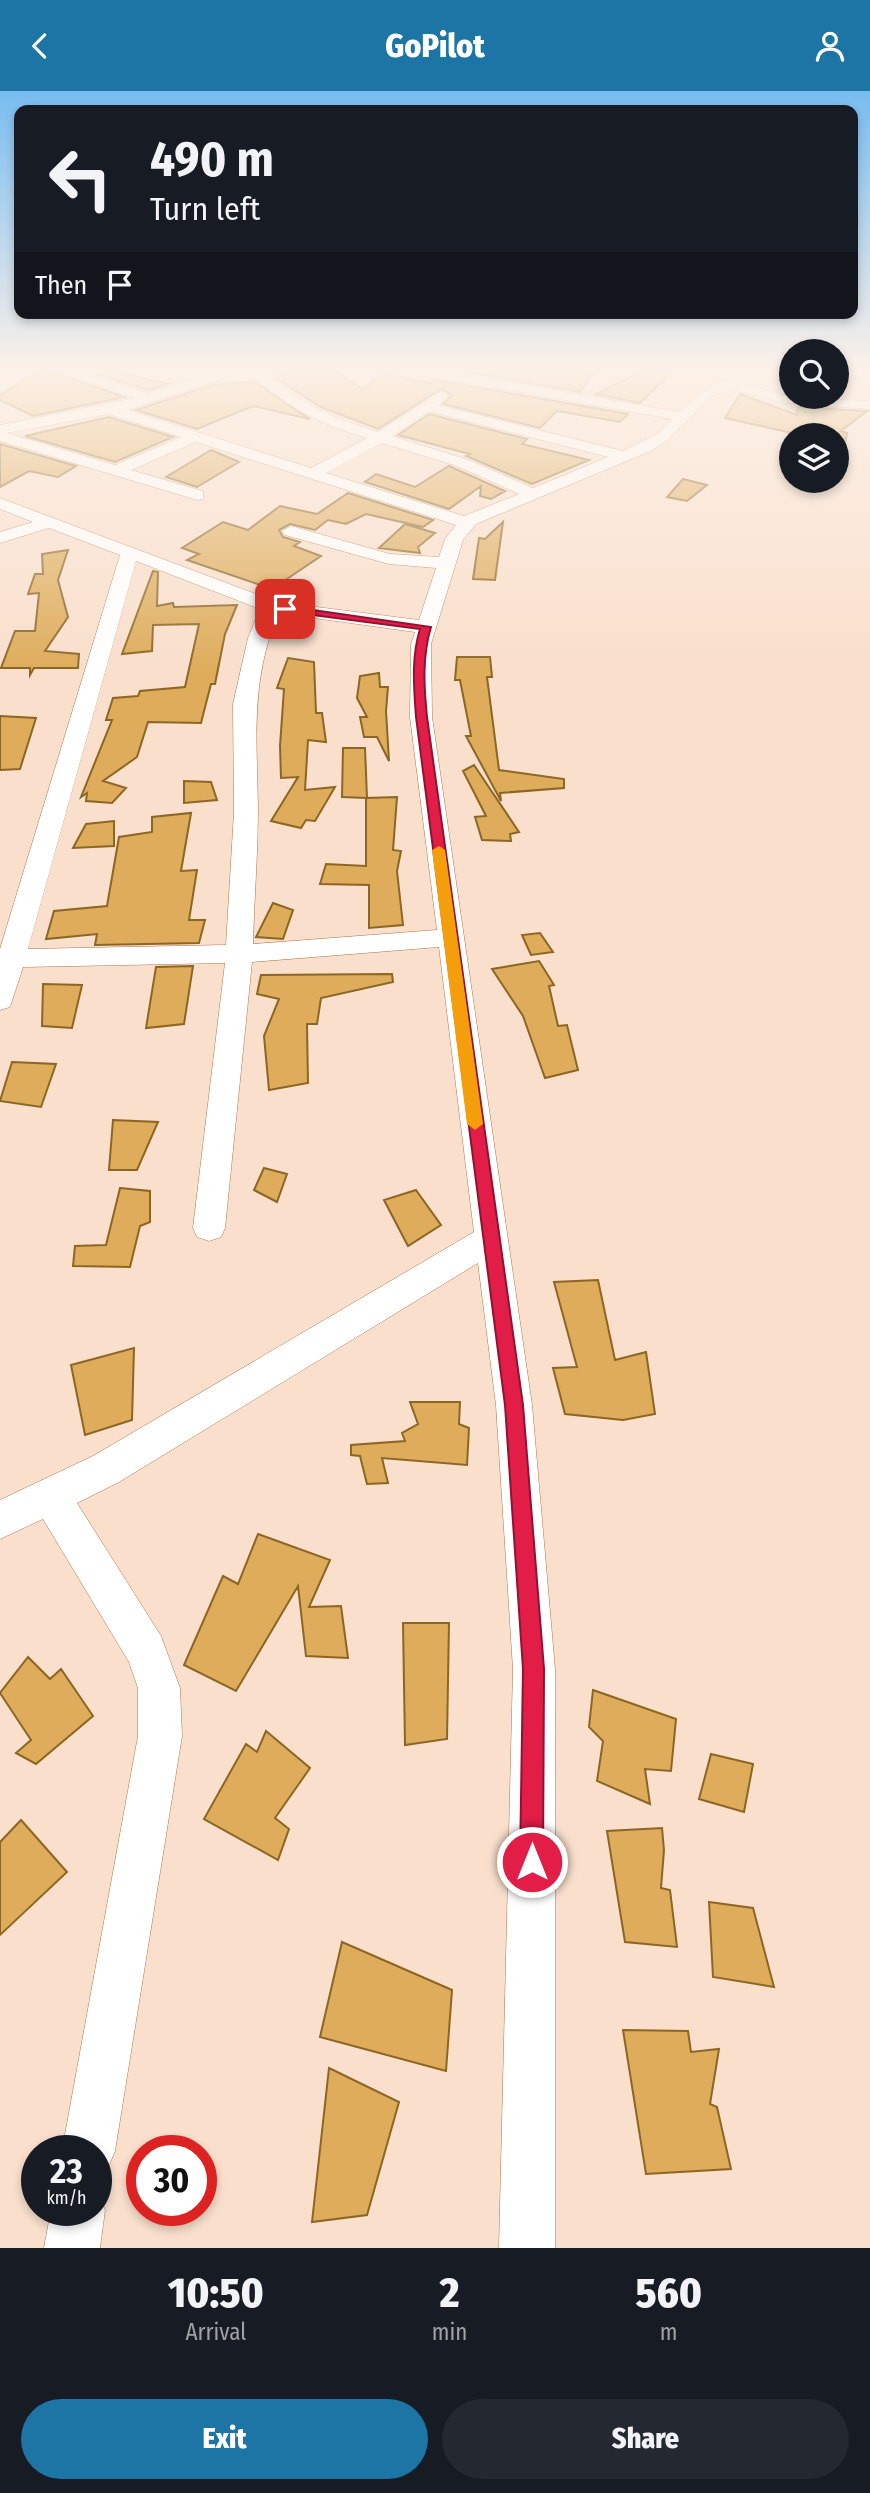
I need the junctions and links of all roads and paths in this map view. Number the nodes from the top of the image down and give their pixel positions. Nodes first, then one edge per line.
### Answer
1 (111, 470) edge
2 (118, 470) edge
3 (303, 470) edge
4 (320, 470) edge
5 (478, 470) edge
6 (593, 470) edge
7 (115, 471) junction
8 (314, 473) junction
9 (531, 493) junction
10 (197, 495) dead end
11 (0, 503) edge
12 (49, 522) junction
13 (467, 523) junction
14 (291, 531) dead end
15 (0, 538) edge
16 (129, 552) junction
17 (445, 563) junction
18 (271, 606) junction
19 (426, 627) junction
20 (450, 938) junction
21 (239, 954) junction
22 (6, 958) edge
23 (0, 1000) edge
24 (209, 1228) dead end
25 (491, 1238) junction
26 (51, 1497) junction
27 (0, 1520) edge
28 (91, 2135) edge
29 (75, 2226) edge
30 (72, 2248) edge
31 (527, 2248) edge

1 - 7 street
2 - 7 street
3 - 8 street
4 - 8 street
5 - 9 street
6 - 9 street
7 - 10 street
8 - 13 street
9 - 13 street
11 - 12 street
12 - 15 street
12 - 16 street
13 - 17 street
14 - 17 street
16 - 18 street
16 - 22 street
17 - 19 street
18 - 19 street
18 - 21 street
19 - 20 street
20 - 21 street
20 - 25 street
21 - 22 street
21 - 24 street
22 - 23 street
25 - 26 street
25 - 31 street
26 - 27 street
26 - 28 street
29 - 30 street

